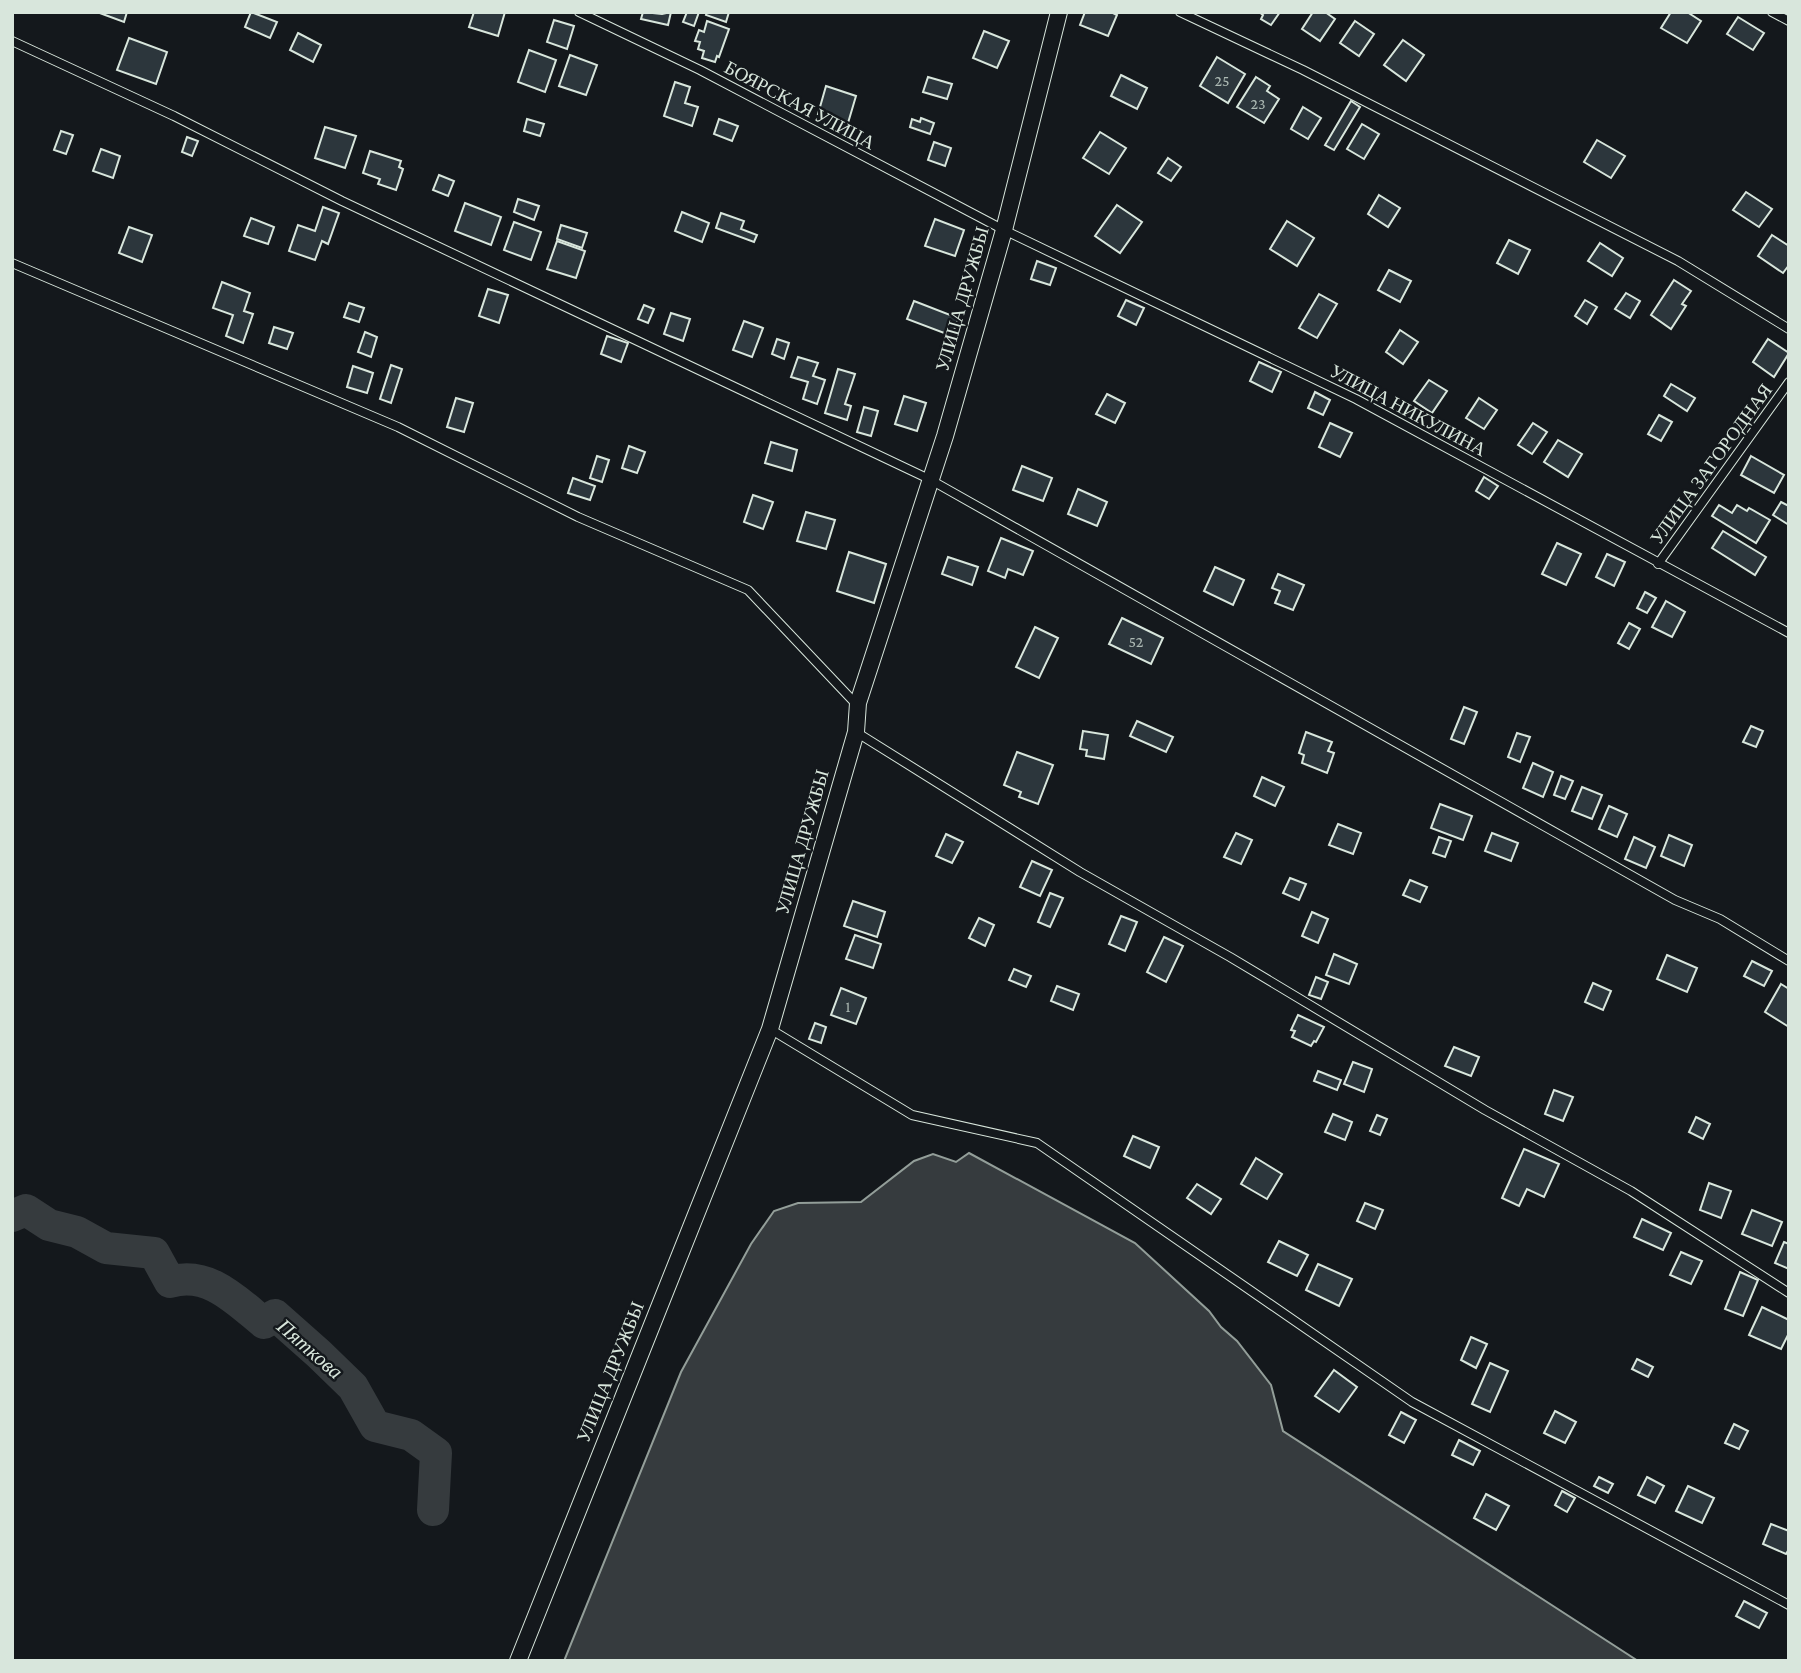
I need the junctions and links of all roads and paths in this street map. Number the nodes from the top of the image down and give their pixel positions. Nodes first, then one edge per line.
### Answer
1 (579, 12) edge
2 (1059, 12) edge
3 (1180, 12) edge
4 (1772, 12) edge
5 (1789, 21) edge
6 (12, 41) edge
7 (1004, 230) junction
8 (12, 262) edge
9 (1789, 329) edge
10 (1789, 382) edge
11 (929, 478) junction
12 (1658, 564) junction
13 (1789, 633) edge
14 (858, 703) junction
15 (856, 732) junction
16 (1789, 961) edge
17 (770, 1030) junction
18 (1789, 1293) edge
19 (1789, 1605) edge
20 (518, 1661) edge

1 - 7 lane, БОЯРСКАЯ УЛИЦА
2 - 7 street, УЛИЦА ДРУЖБЫ
3 - 9 lane
4 - 5 lane
6 - 11 lane
7 - 11 street, УЛИЦА ДРУЖБЫ
7 - 12 lane, УЛИЦА НИКУЛИНА
8 - 14 lane
10 - 12 lane, УЛИЦА ЗАГОРОДНАЯ
11 - 14 street, УЛИЦА ДРУЖБЫ
11 - 16 lane
12 - 13 lane, УЛИЦА НИКУЛИНА
14 - 15 lane
15 - 17 street, УЛИЦА ДРУЖБЫ
15 - 18 lane
17 - 19 lane
17 - 20 street, УЛИЦА ДРУЖБЫ

